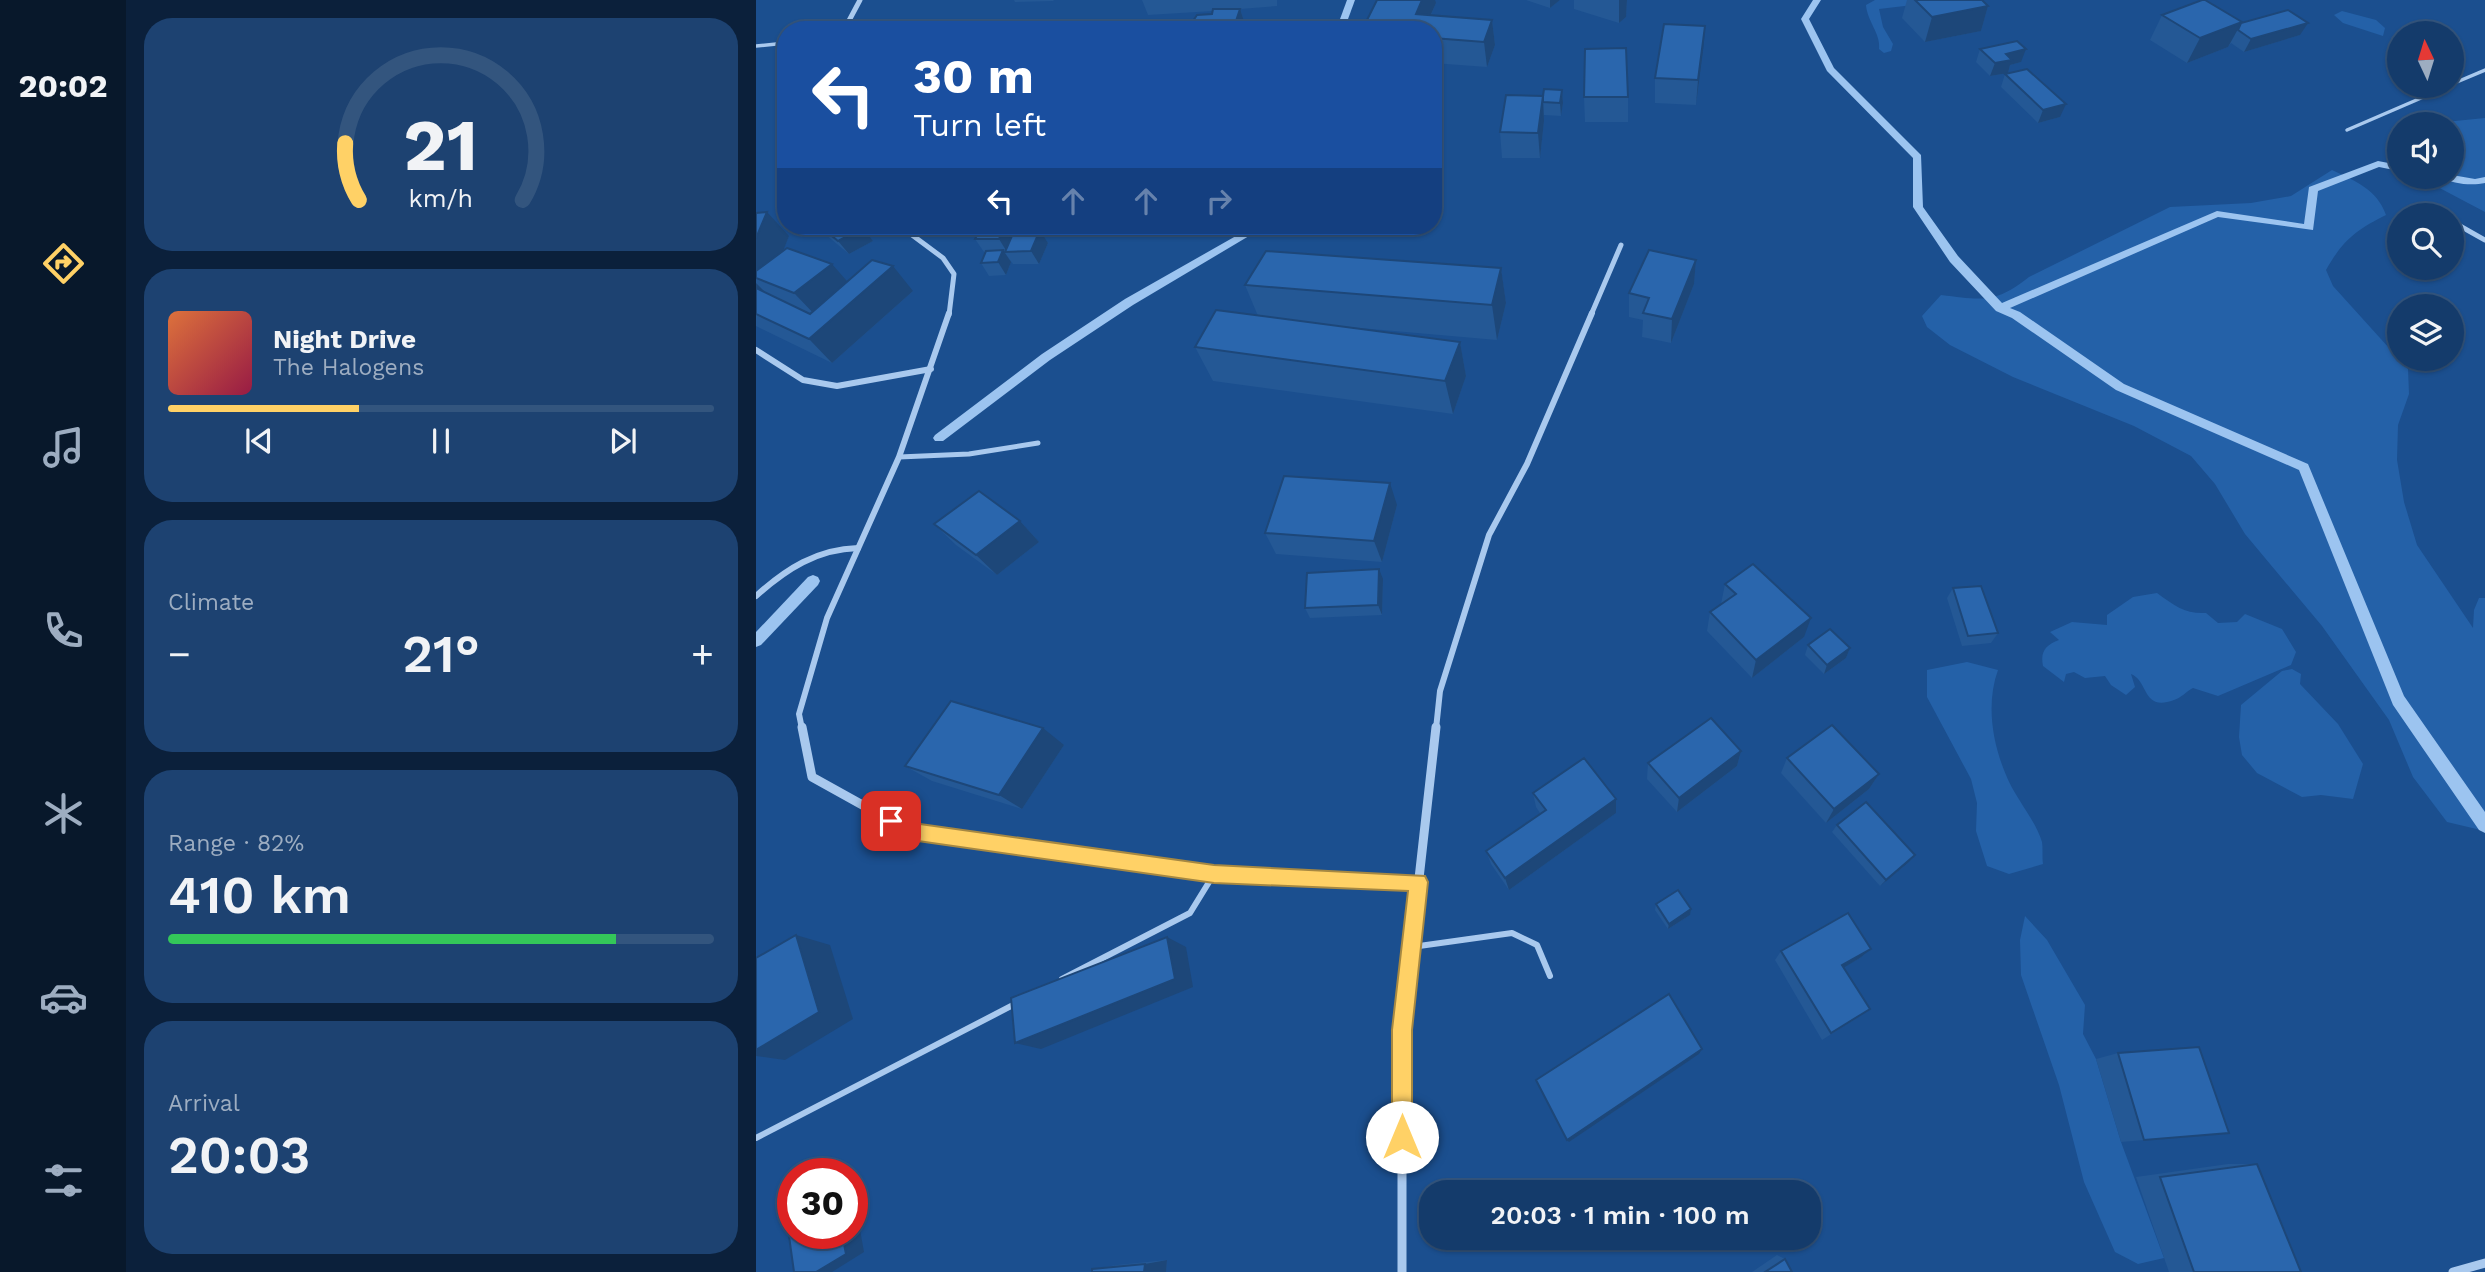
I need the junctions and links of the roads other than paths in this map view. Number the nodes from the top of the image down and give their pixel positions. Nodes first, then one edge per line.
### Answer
1 (860, 0) edge
2 (849, 21) edge
3 (777, 44) edge
4 (756, 46) edge
5 (2485, 70) edge
6 (2464, 79) edge
7 (2420, 98) edge
8 (2347, 130) dead end
9 (2464, 228) edge
10 (912, 235) edge
11 (2485, 240) edge
12 (1621, 245) dead end
13 (756, 350) edge
14 (931, 369) junction
15 (1038, 443) dead end
16 (899, 457) junction
17 (858, 548) junction
18 (756, 596) edge
19 (1214, 874) junction
20 (1418, 882) junction
21 (1412, 947) junction
22 (1550, 976) dead end
23 (1054, 984) edge
24 (1029, 996) edge
25 (756, 1138) edge
26 (2485, 1263) edge
27 (1402, 1272) edge
28 (2453, 1272) edge

1 - 2 street
3 - 4 lane
5 - 6 lane
7 - 8 lane
9 - 11 street
10 - 14 street
12 - 20 street
13 - 14 street
14 - 16 street
15 - 16 lane
16 - 17 street
17 - 18 street
17 - 19 street
19 - 20 street
19 - 23 lane
20 - 21 street
21 - 22 lane
21 - 27 street
24 - 25 lane
26 - 28 street

